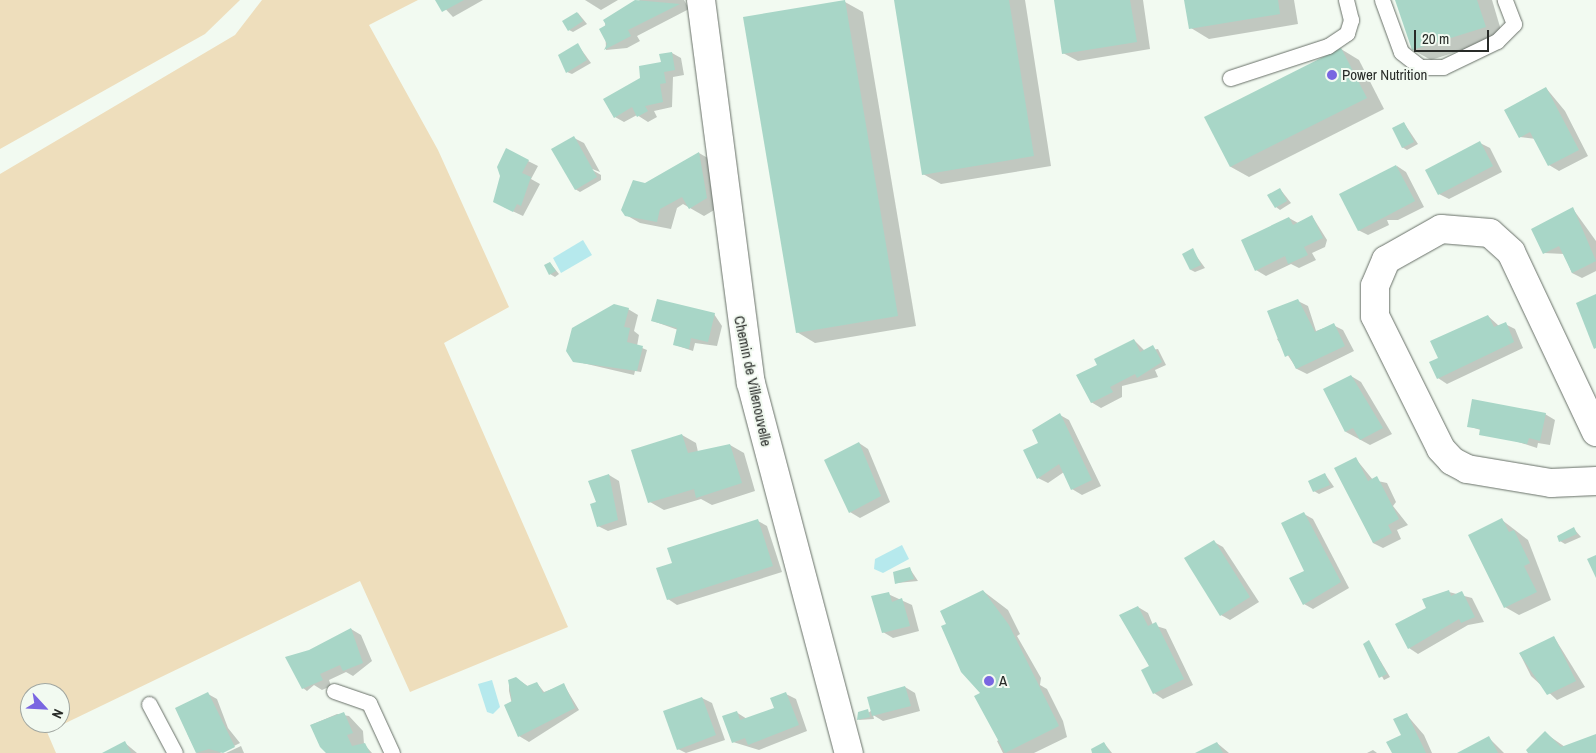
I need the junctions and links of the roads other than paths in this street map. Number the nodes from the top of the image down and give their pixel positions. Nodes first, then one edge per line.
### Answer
1 (701, 0) edge
2 (1346, 0) edge
3 (1382, 0) edge
4 (1505, 0) edge
5 (1230, 78) dead end
6 (1596, 432) edge
7 (1596, 481) edge
8 (334, 691) dead end
9 (149, 704) dead end
10 (175, 753) edge
11 (392, 753) edge
12 (849, 753) edge

1 - 12 street, Chemin de Villenouvelle
2 - 5 lane
3 - 4 lane
6 - 7 street
8 - 11 lane
9 - 10 lane

